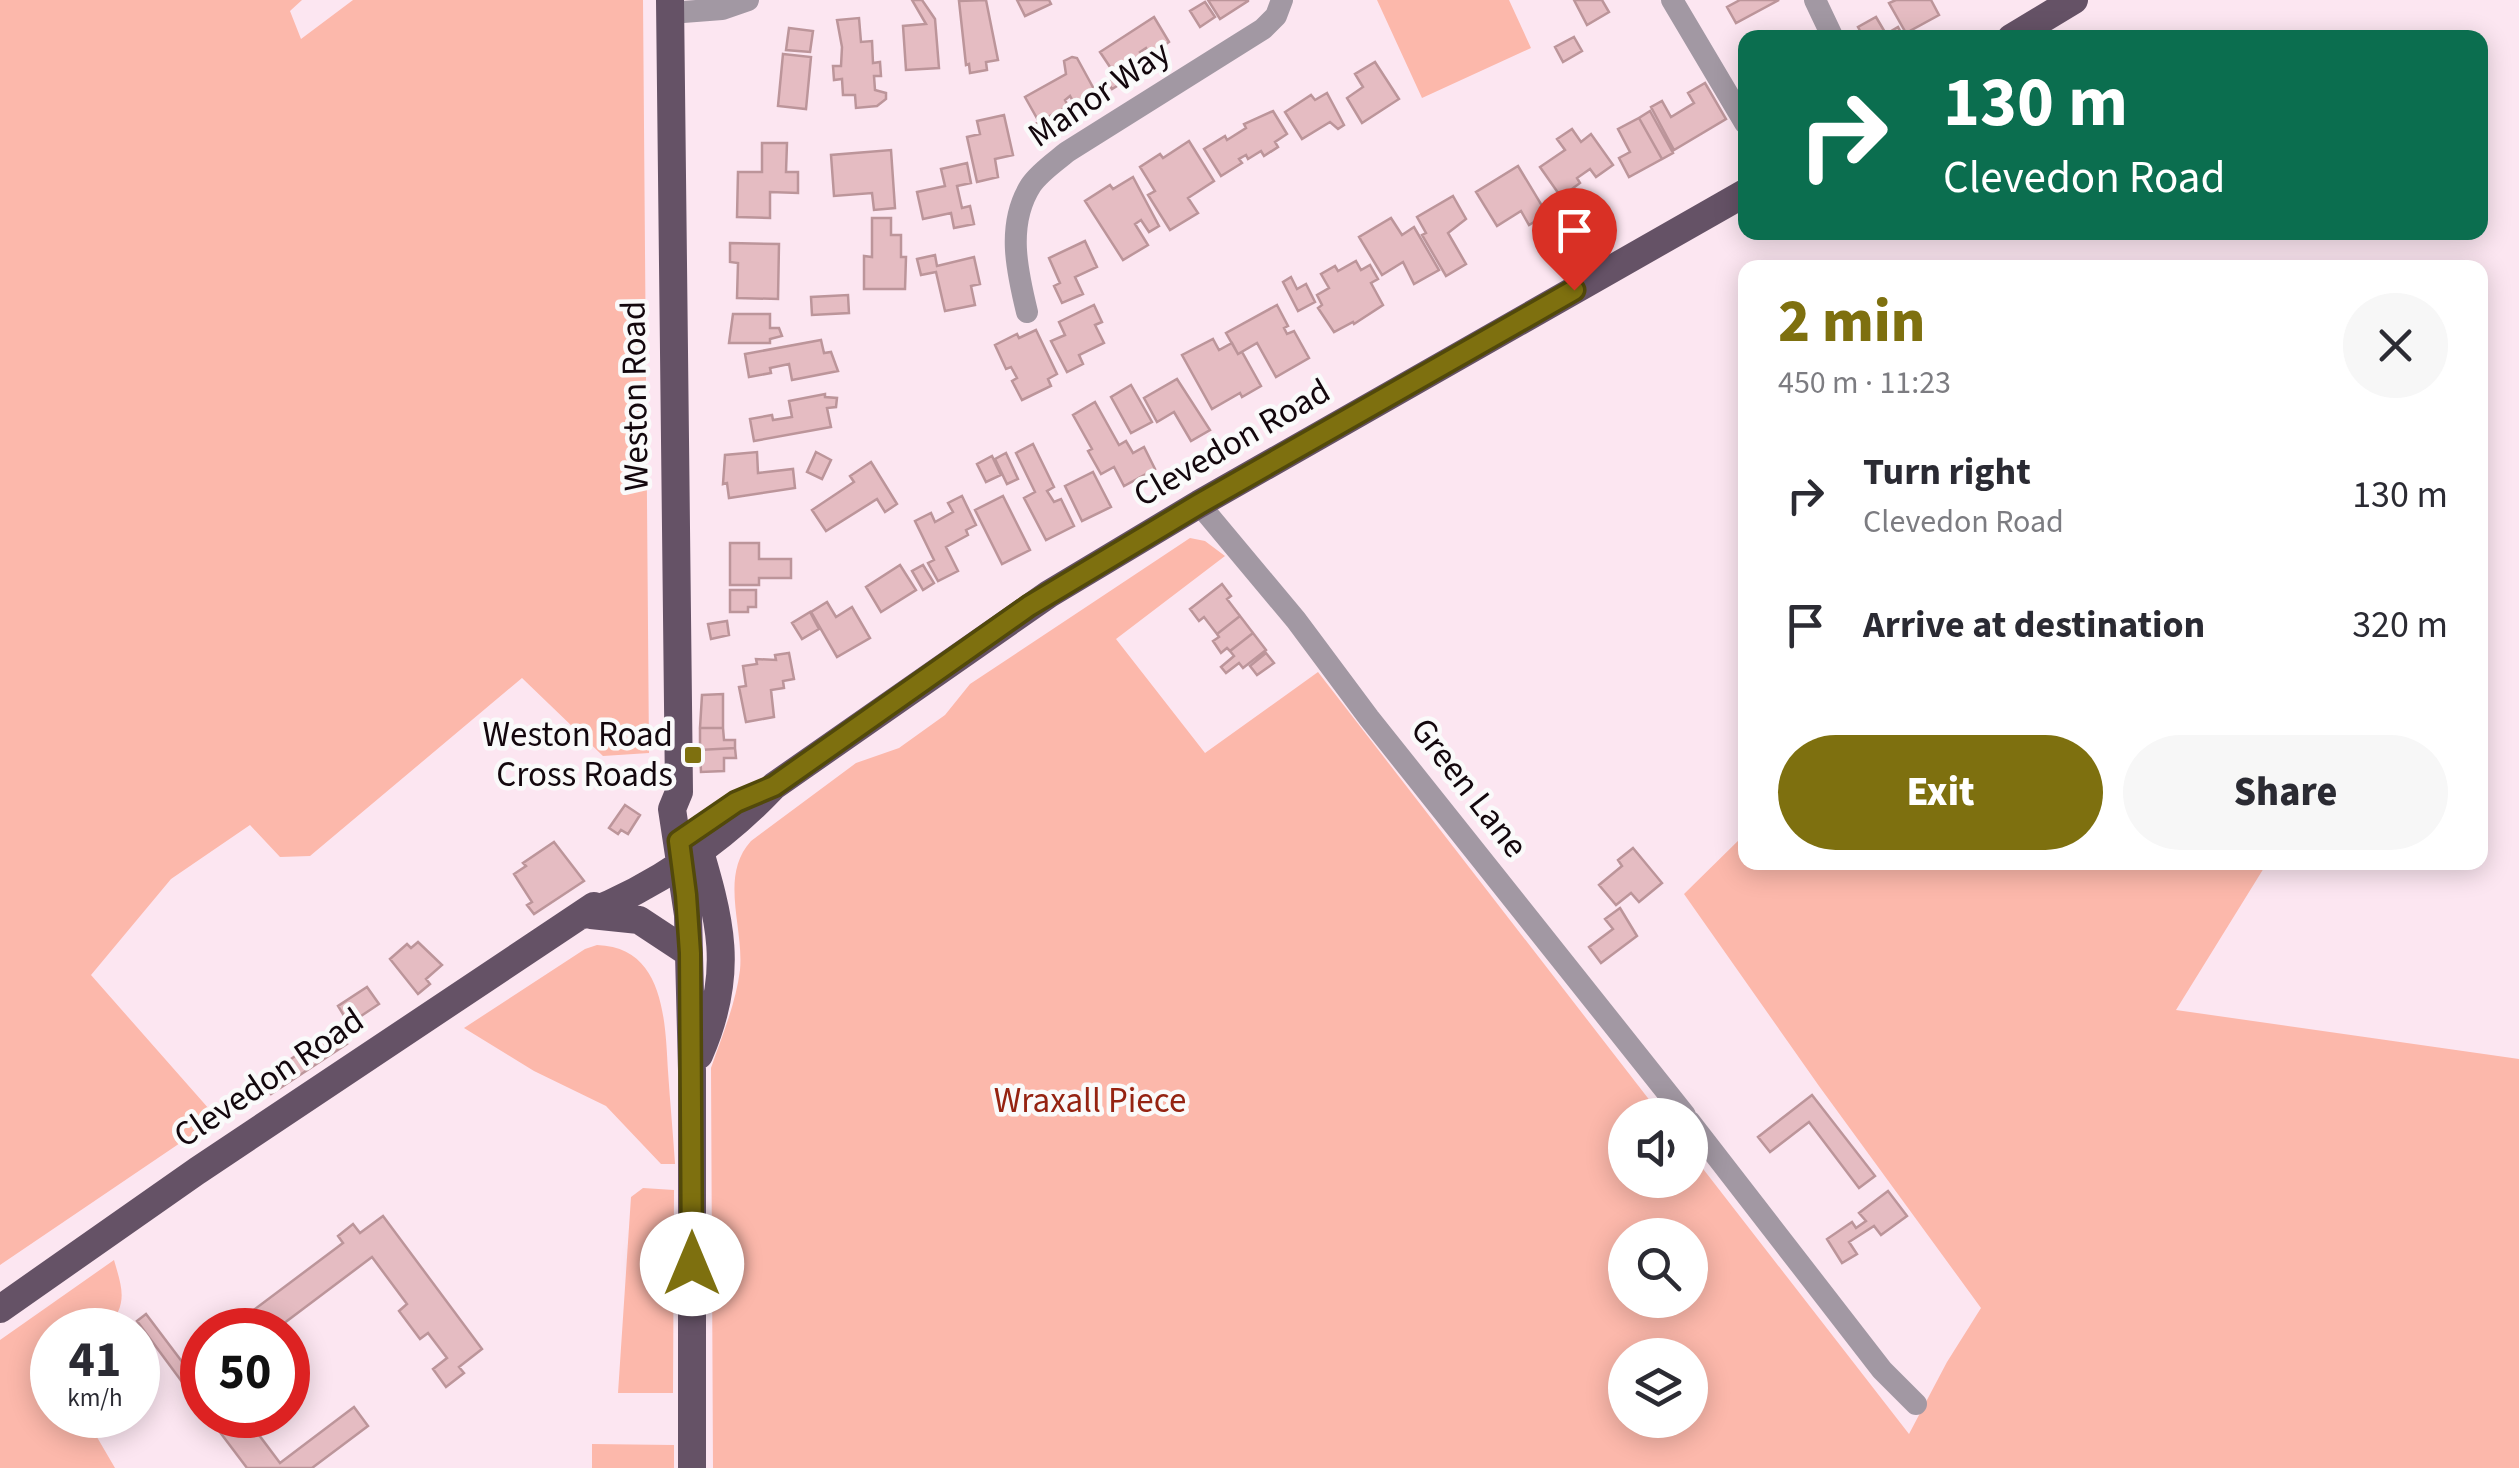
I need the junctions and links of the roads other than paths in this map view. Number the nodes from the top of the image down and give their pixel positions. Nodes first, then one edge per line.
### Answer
1 (748, 0) edge
2 (1282, 0) edge
3 (1672, 0) edge
4 (1815, 0) edge
5 (2074, 0) edge
6 (670, 6) edge
7 (1829, 30) edge
8 (2024, 30) edge
9 (1738, 111) edge
10 (1738, 197) edge
11 (1027, 312) dead end
12 (1199, 504) junction
13 (689, 845) junction
14 (583, 915) junction
15 (690, 953) junction
16 (692, 1071) junction
17 (1671, 1098) edge
18 (1708, 1145) edge
19 (0, 1309) edge
20 (1916, 1404) dead end
21 (692, 1468) edge

1 - 6 street
2 - 11 street, Manor Way
3 - 9 street
4 - 7 street
5 - 8 main road
6 - 13 main road, Weston Road
10 - 12 main road, Clevedon Road
12 - 13 main road, Clevedon Road
12 - 17 street, Green Lane
13 - 14 main road, Clevedon Road
13 - 15 main road
13 - 16 main road
14 - 15 main road
14 - 19 main road, Clevedon Road
15 - 16 main road
16 - 21 main road
18 - 20 street

